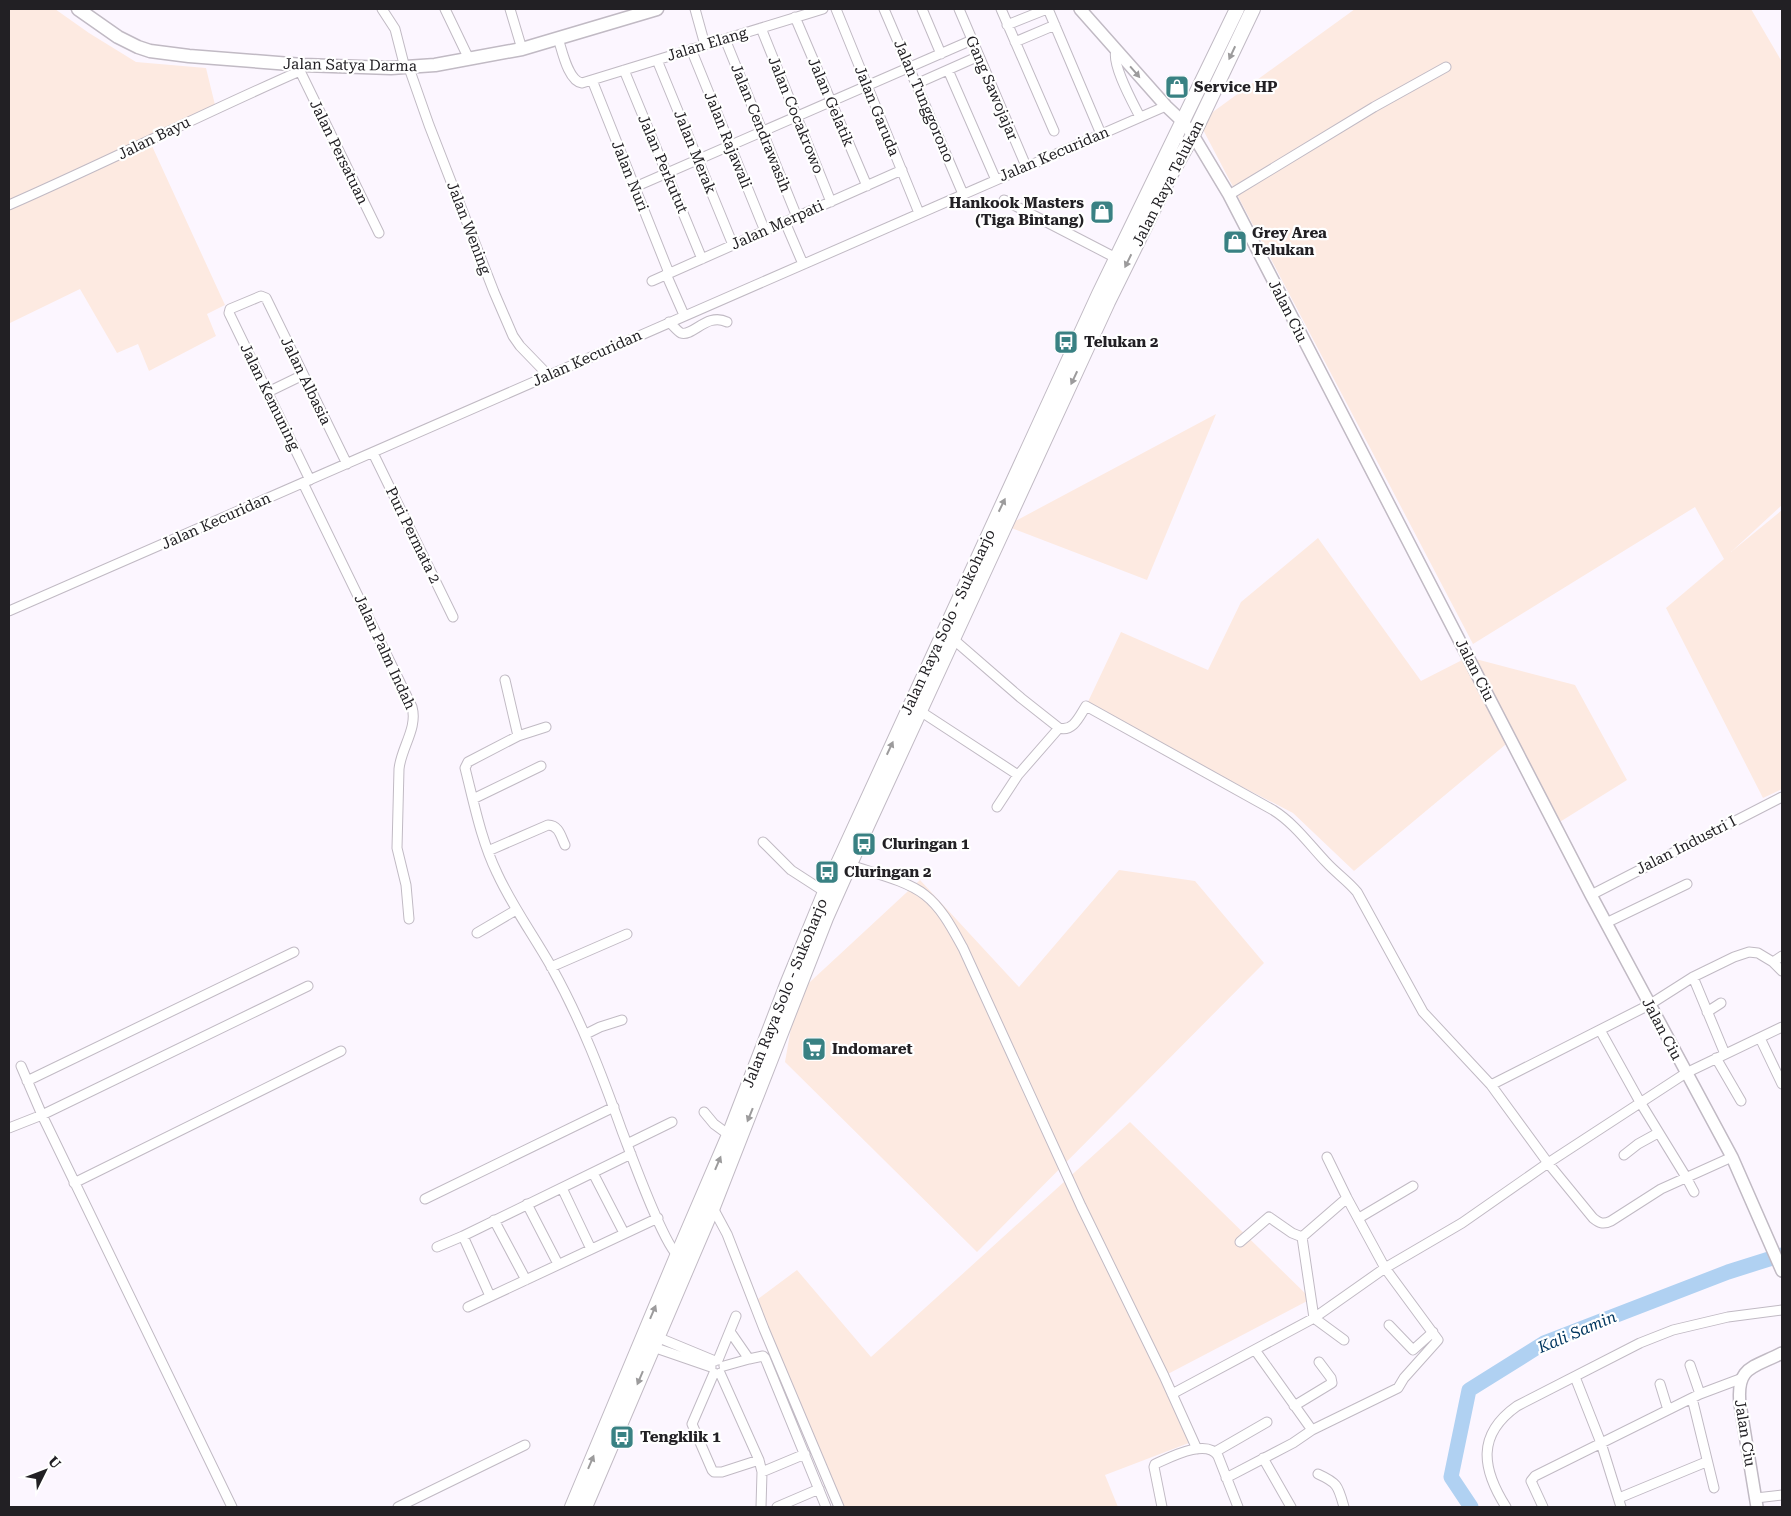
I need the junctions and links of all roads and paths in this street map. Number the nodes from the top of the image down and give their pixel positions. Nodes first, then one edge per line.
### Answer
1 (78, 9) edge
2 (382, 9) edge
3 (444, 9) edge
4 (510, 9) edge
5 (657, 9) edge
6 (695, 9) edge
7 (823, 9) edge
8 (836, 9) edge
9 (884, 9) edge
10 (922, 9) edge
11 (958, 9) edge
12 (1001, 9) edge
13 (1050, 9) edge
14 (1080, 9) edge
15 (1237, 9) edge
16 (1253, 9) edge
17 (795, 17) junction
18 (1008, 24) junction
19 (1055, 25) junction
20 (761, 28) junction
21 (558, 38) junction
22 (725, 39) junction
23 (972, 40) junction
24 (1015, 42) junction
25 (705, 45) junction
26 (522, 49) junction
27 (691, 49) junction
28 (1116, 50) junction
29 (941, 54) junction
30 (979, 56) junction
31 (469, 59) junction
32 (657, 60) junction
33 (1446, 67) dead end
34 (301, 68) junction
35 (407, 68) junction
36 (909, 68) junction
37 (624, 70) junction
38 (948, 70) junction
39 (592, 80) junction
40 (916, 84) junction
41 (867, 86) junction
42 (831, 102) junction
43 (1166, 106) junction
44 (797, 117) junction
45 (1140, 117) junction
46 (1183, 122) junction
47 (1054, 131) dead end
48 (763, 132) junction
49 (1101, 134) junction
50 (1193, 135) junction
51 (730, 146) junction
52 (698, 160) junction
53 (1026, 166) junction
54 (902, 170) junction
55 (666, 174) junction
56 (996, 180) junction
57 (867, 186) junction
58 (635, 188) junction
59 (963, 194) junction
60 (1229, 195) junction
61 (1004, 200) dead end
62 (831, 202) junction
63 (9, 205) edge
64 (919, 213) junction
65 (797, 216) junction
66 (785, 222) junction
67 (765, 230) junction
68 (379, 233) dead end
69 (733, 245) junction
70 (702, 258) junction
71 (1116, 258) junction
72 (803, 264) junction
73 (668, 273) junction
74 (652, 280) dead end
75 (1104, 298) junction
76 (229, 313) joint
77 (684, 315) junction
78 (669, 322) junction
79 (727, 322) dead end
80 (1078, 354) junction
81 (303, 375) junction
82 (550, 376) junction
83 (268, 392) junction
84 (373, 452) junction
85 (346, 464) junction
86 (307, 481) junction
87 (9, 611) edge
88 (454, 617) dead end
89 (953, 639) junction
90 (505, 680) dead end
91 (920, 710) junction
92 (546, 727) dead end
93 (1059, 728) junction
94 (518, 736) junction
95 (541, 766) dead end
96 (1018, 775) junction
97 (875, 795) junction
98 (1782, 797) edge
99 (473, 799) junction
100 (997, 807) dead end
101 (862, 824) junction
102 (763, 842) dead end
103 (565, 845) dead end
104 (488, 851) junction
105 (850, 865) junction
106 (1687, 884) dead end
107 (825, 892) junction
108 (1591, 895) junction
109 (516, 910) junction
110 (409, 919) dead end
111 (1606, 923) junction
112 (477, 932) dead end
113 (627, 934) dead end
114 (294, 952) dead end
115 (1782, 956) edge
116 (1773, 962) junction
117 (552, 967) junction
118 (1782, 971) edge
119 (1693, 977) junction
120 (308, 986) dead end
121 (1721, 1003) dead end
122 (1649, 1005) junction
123 (1707, 1012) junction
124 (622, 1020) dead end
125 (1782, 1027) edge
126 (1600, 1030) junction
127 (586, 1034) junction
128 (1760, 1038) junction
129 (341, 1051) dead end
130 (1720, 1056) junction
131 (20, 1066) dead end
132 (1686, 1073) junction
133 (27, 1081) junction
134 (1782, 1084) edge
135 (1491, 1085) junction
136 (1740, 1101) dead end
137 (1640, 1102) junction
138 (614, 1107) junction
139 (704, 1112) dead end
140 (42, 1115) junction
141 (672, 1122) dead end
142 (9, 1128) edge
143 (1658, 1133) junction
144 (730, 1135) junction
145 (627, 1144) junction
146 (631, 1154) junction
147 (1624, 1155) dead end
148 (1732, 1156) junction
149 (1326, 1157) dead end
150 (1548, 1163) junction
151 (593, 1173) junction
152 (1686, 1177) junction
153 (74, 1183) junction
154 (1413, 1186) dead end
155 (562, 1188) junction
156 (1694, 1192) dead end
157 (1347, 1198) junction
158 (425, 1199) dead end
159 (708, 1202) junction
160 (527, 1204) junction
161 (658, 1218) junction
162 (1359, 1218) junction
163 (494, 1220) junction
164 (624, 1233) junction
165 (463, 1236) junction
166 (1302, 1237) junction
167 (1240, 1242) dead end
168 (437, 1247) dead end
169 (591, 1249) junction
170 (683, 1260) junction
171 (558, 1264) junction
172 (1385, 1268) junction
173 (1782, 1271) edge
174 (526, 1280) junction
175 (490, 1296) junction
176 (468, 1307) dead end
177 (1782, 1310) edge
178 (736, 1316) dead end
179 (1314, 1318) junction
180 (1389, 1325) dead end
181 (1433, 1332) junction
182 (731, 1333) junction
183 (1344, 1340) dead end
184 (655, 1342) junction
185 (1255, 1350) junction
186 (1782, 1353) edge
187 (749, 1359) junction
188 (1319, 1362) dead end
189 (1690, 1365) dead end
190 (717, 1367) junction
191 (1575, 1377) junction
192 (1740, 1380) junction
193 (1660, 1384) dead end
194 (1172, 1394) junction
195 (1696, 1396) junction
196 (1294, 1406) junction
197 (1668, 1410) junction
198 (1267, 1422) dead end
199 (1312, 1430) junction
200 (1601, 1443) junction
201 (525, 1445) dead end
202 (1197, 1449) junction
203 (1215, 1452) junction
204 (805, 1454) junction
205 (1263, 1458) junction
206 (759, 1460) junction
207 (1706, 1462) junction
208 (762, 1472) junction
209 (1318, 1474) dead end
210 (1226, 1478) junction
211 (1714, 1488) dead end
212 (819, 1489) junction
213 (1782, 1495) edge
214 (1756, 1502) edge
215 (1620, 1503) edge
216 (232, 1507) edge
217 (398, 1507) edge
218 (572, 1507) edge
219 (585, 1507) edge
220 (762, 1507) edge
221 (777, 1507) edge
222 (826, 1507) edge
223 (839, 1507) edge
224 (1162, 1507) edge
225 (1238, 1507) edge
226 (1291, 1507) edge
227 (1344, 1507) edge
228 (1506, 1507) edge
229 (1543, 1507) edge

1 - 34 main road, Jalan Satya Darma
2 - 35 street, Jalan Wening
3 - 31 street
4 - 26 street
5 - 21 main road, Jalan Satya Darma
6 - 25 street
7 - 17 street, Jalan Elang
8 - 41 street, Jalan Garuda
9 - 36 street, Jalan Tunggorono
10 - 29 street
11 - 23 street, Gang Sawojajar
12 - 18 street
13 - 18 street
13 - 19 street
14 - 28 street, Jalan Ciu
15 - 46 main road, Jalan Raya Telukan
16 -> 50 main road, Jalan Raya Telukan
17 - 20 street, Jalan Elang
17 - 42 street, Jalan Gelatik
18 - 24 street
19 - 24 street
19 - 49 street
20 - 22 street, Jalan Elang
20 - 44 street, Jalan Cocakrowo
21 - 26 main road, Jalan Satya Darma
21 - 39 street
22 - 25 street, Jalan Elang
22 - 48 street, Jalan Cendrawasih
23 - 29 street
23 - 30 street, Gang Sawojajar
24 - 47 street
25 - 27 street, Jalan Elang
26 - 31 main road, Jalan Satya Darma
27 - 32 street, Jalan Elang
27 - 51 street, Jalan Rajawali
28 -> 43 street, Jalan Ciu
28 - 45 street
29 - 36 street
30 - 38 street
30 - 53 street, Gang Sawojajar
31 - 35 main road, Jalan Satya Darma
32 - 37 street, Jalan Elang
32 - 52 street, Jalan Merak
33 - 60 street
34 - 35 main road, Jalan Satya Darma
34 - 63 street, Jalan Bayu
34 - 68 street, Jalan Persatuan
35 - 82 street, Jalan Wening
36 - 40 street, Jalan Tunggorono
36 - 41 street
37 - 39 street, Jalan Elang
37 - 55 street, Jalan Perkutut
38 - 40 street
38 - 56 street
39 - 58 street, Jalan Nuri
40 - 59 street, Jalan Tunggorono
41 - 42 street
41 - 54 street, Jalan Garuda
42 - 44 street
42 - 57 street, Jalan Gelatik
43 - 45 street, Jalan Kecuridan
43 - 46 street, Jalan Ciu
44 - 48 street
44 - 62 street, Jalan Cocakrowo
45 - 49 street, Jalan Kecuridan
46 - 50 street, Jalan Ciu
46 - 71 main road, Jalan Raya Telukan
48 - 51 street
48 - 65 street, Jalan Cendrawasih
49 - 53 street, Jalan Kecuridan
50 - 60 street, Jalan Ciu
50 -> 75 main road, Jalan Raya Telukan
51 - 52 street
51 - 67 street, Jalan Rajawali
52 - 55 street
52 - 69 street, Jalan Merak
53 - 56 street, Jalan Kecuridan
54 - 57 street, Jalan Merpati
54 - 64 street, Jalan Garuda
55 - 58 street
55 - 70 street, Jalan Perkutut
56 - 59 street, Jalan Kecuridan
57 - 62 street, Jalan Merpati
58 - 73 street, Jalan Nuri
59 - 64 street, Jalan Kecuridan
60 - 108 street, Jalan Ciu
61 - 71 street
62 - 65 street, Jalan Merpati
64 - 72 street, Jalan Kecuridan
65 - 66 street, Jalan Merpati
66 - 67 street, Jalan Merpati
66 - 72 street
67 - 69 street, Jalan Merpati
69 - 70 street, Jalan Merpati
70 - 73 street, Jalan Merpati
71 - 75 main road, Jalan Raya Telukan
72 - 77 street, Jalan Kecuridan
73 - 74 street, Jalan Merpati
73 - 77 street, Jalan Nuri
75 - 80 main road, Jalan Raya Solo - Sukoharjo
76 - 81 street, Jalan Albasia
76 - 83 street, Jalan Kemuning
77 - 78 street, Jalan Kecuridan
78 - 79 street
78 - 82 street, Jalan Kecuridan
80 -> 89 main road, Jalan Raya Solo - Sukoharjo
97 -> 80 main road, Jalan Raya Solo - Sukoharjo
81 - 83 street
81 - 85 street, Jalan Albasia
82 - 84 street, Jalan Kecuridan
83 - 86 street, Jalan Kemuning
84 - 85 street, Jalan Kecuridan
84 - 88 street, Puri Permata 2
85 - 86 street, Jalan Kecuridan
86 - 87 street, Jalan Kecuridan
86 - 110 street, Jalan Palm Indah
89 - 91 main road, Jalan Raya Solo - Sukoharjo
89 - 93 street
90 - 94 street
91 - 96 street
91 - 97 main road, Jalan Raya Solo - Sukoharjo
92 - 94 street
93 - 96 street
93 - 135 street
94 - 99 street
95 - 99 street
96 - 100 street
97 - 101 main road, Jalan Raya Solo - Sukoharjo
98 - 108 street, Jalan Industri I
99 - 104 street
101 - 105 main road, Jalan Raya Solo - Sukoharjo
101 - 107 main road, Jalan Raya Solo - Sukoharjo
102 - 107 street
103 - 104 street
104 - 109 street
105 -> 159 main road, Jalan Raya Solo - Sukoharjo
105 - 194 street
106 - 111 street
107 - 144 main road, Jalan Raya Solo - Sukoharjo
108 - 111 street, Jalan Ciu
109 - 112 street
109 - 117 street
111 - 122 street, Jalan Ciu
113 - 117 street
114 - 133 street
115 - 116 street
116 - 118 street
116 - 119 street
117 - 127 street
119 - 122 street
119 - 123 street
120 - 140 street
121 - 123 street
122 - 126 street
122 - 132 street, Jalan Ciu
123 - 130 street
124 - 127 street
125 - 128 street
126 - 135 street
126 - 137 street
127 - 138 street
128 - 130 street
128 - 134 street
129 - 153 street
130 - 132 street
130 - 136 street
131 - 133 street
132 - 137 street
132 - 148 street, Jalan Ciu
133 - 140 street
135 - 150 street
137 - 143 street
137 - 150 street
138 - 145 street
138 - 158 street
139 - 144 street
140 - 142 street
140 - 153 street
141 - 145 street
143 - 147 street
143 - 152 street
159 -> 144 main road, Jalan Raya Solo - Sukoharjo
145 - 146 street
146 - 151 street
146 - 161 street
148 - 152 street
148 - 173 street, Jalan Ciu
149 - 157 street
150 - 152 street
150 - 172 street
151 - 155 street
151 - 164 street
152 - 156 street
153 - 216 street
154 - 162 street
155 - 160 street
155 - 169 street
157 - 162 street
157 - 166 street
159 - 170 main road, Jalan Raya Solo - Sukoharjo
159 - 223 street
160 - 163 street
160 - 171 street
161 - 164 street
161 - 170 street
162 - 172 street
163 - 165 street
163 - 174 street
164 - 169 street
165 - 168 street
165 - 175 street
166 - 167 street
166 - 179 street
169 - 171 street
170 - 184 main road, Jalan Raya Solo - Sukoharjo
218 -> 170 main road, Jalan Raya Solo - Sukoharjo
171 - 174 street
172 - 179 street
172 - 181 street
174 - 175 street
175 - 176 street
177 - 191 street
178 - 182 street
179 - 183 street
179 - 185 street
180 - 181 street
181 - 199 street
182 - 187 street
182 - 190 street
184 - 190 street
184 -> 219 main road, Jalan Raya Solo - Sukoharjo
185 - 194 street
185 - 196 street
186 - 192 street, Jalan Ciu
187 - 190 street
187 - 204 street
188 - 196 street
189 - 195 street
190 - 206 street
190 - 206 street
191 - 200 street
191 - 228 street
192 - 195 street
192 - 214 street, Jalan Ciu
193 - 197 street
194 - 202 street
195 - 197 street
195 - 207 street
196 - 199 street
197 - 200 street
198 - 203 street
199 - 205 street
200 - 215 street
200 - 229 street
201 - 217 street
202 - 203 street
202 - 224 street
203 - 210 street
204 - 208 street
204 - 212 street
205 - 210 street
205 - 226 street
206 - 208 street
207 - 211 street
207 - 215 street
208 - 220 street
209 - 227 street
210 - 225 street
212 - 221 street
212 - 222 street
213 - 214 street

